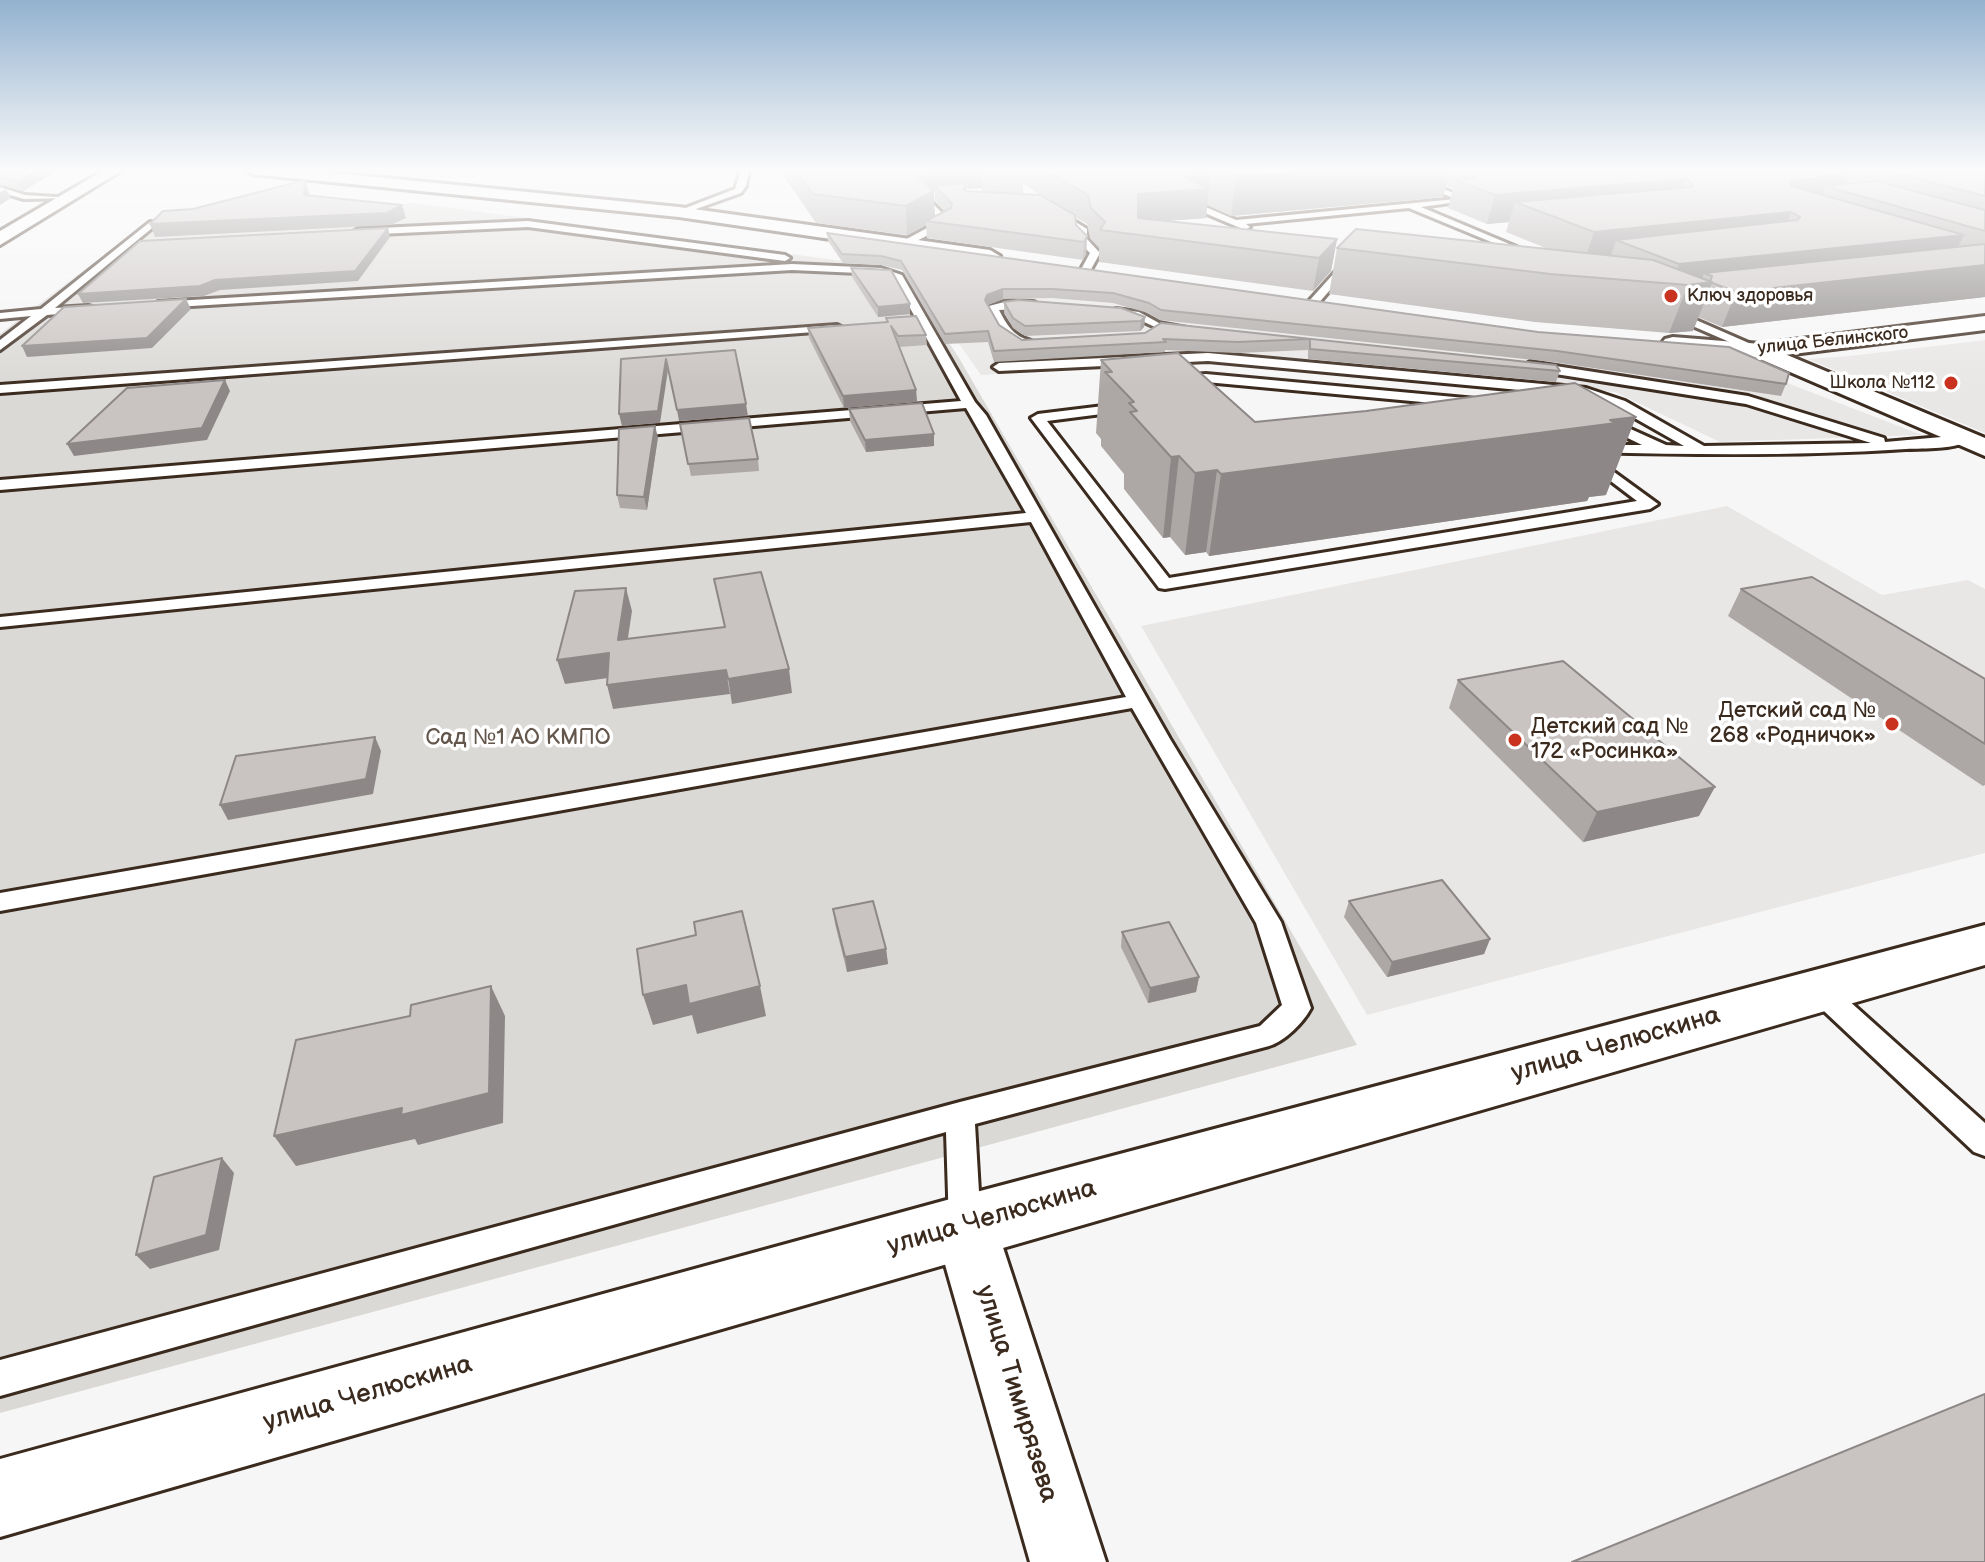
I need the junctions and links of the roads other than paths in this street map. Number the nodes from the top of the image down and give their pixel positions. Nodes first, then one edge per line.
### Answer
1 (133, 242) edge
2 (667, 242) edge
3 (898, 242) edge
4 (1084, 242) edge
5 (1499, 242) edge
6 (146, 243) edge
7 (906, 243) joint
8 (131, 244) junction
9 (1340, 251) edge
10 (1011, 259) edge
11 (1544, 260) edge
12 (811, 268) junction
13 (1078, 270) joint
14 (1114, 275) edge
15 (1685, 301) edge
16 (1306, 302) joint
17 (140, 306) edge
18 (1045, 306) edge
19 (108, 308) edge
20 (1345, 308) edge
21 (1105, 311) edge
22 (44, 312) junction
23 (0, 316) edge
24 (1985, 323) edge
25 (1156, 326) junction
26 (849, 327) edge
27 (1203, 331) edge
28 (1144, 337) edge
29 (1042, 342) edge
30 (1656, 342) edge
31 (0, 346) edge
32 (1761, 351) junction
33 (1521, 365) edge
34 (999, 367) edge
35 (1169, 381) edge
36 (0, 389) edge
37 (969, 404) junction
38 (1493, 404) edge
39 (1146, 405) edge
40 (1588, 413) edge
41 (1974, 444) edge
42 (1900, 447) junction
43 (1662, 449) junction
44 (1703, 450) junction
45 (0, 485) edge
46 (1034, 517) junction
47 (0, 622) edge
48 (1137, 701) junction
49 (0, 902) edge
50 (1985, 945) edge
51 (1818, 989) junction
52 (960, 1115) junction
53 (1985, 1142) edge
54 (965, 1226) junction
55 (0, 1378) edge
56 (0, 1498) edge
57 (1068, 1562) edge

1 - 8 lane
2 - 12 lane
3 - 7 street
4 - 13 lane
5 - 11 lane
6 - 8 lane
7 - 10 street
8 - 22 lane
9 - 16 lane
12 - 17 lane
12 - 37 lane
13 - 14 street
15 - 32 lane
16 - 20 street
18 - 29 lane
19 - 22 lane
21 - 25 lane
22 - 23 lane
22 - 31 lane
24 - 32 street, улица Белинского
25 - 27 lane
25 - 28 lane
26 - 36 lane
30 - 32 street, улица Белинского
32 - 41 street
33 - 42 lane
34 - 44 lane
35 - 38 lane
37 - 45 lane
37 - 46 lane
39 - 43 lane
40 - 43 lane
41 - 42 lane
42 - 44 lane
43 - 44 lane
46 - 47 lane
46 - 48 lane
48 - 49 lane
48 - 52 lane
50 - 51 street, улица Челюскина
51 - 53 lane
51 - 54 street, улица Челюскина
52 - 54 lane
52 - 55 lane
54 - 56 street, улица Челюскина
54 - 57 street, улица Тимирязева

